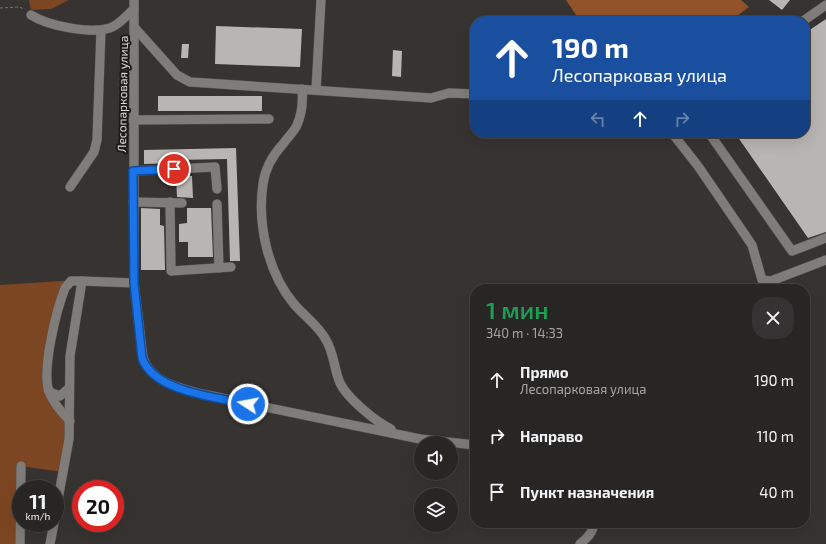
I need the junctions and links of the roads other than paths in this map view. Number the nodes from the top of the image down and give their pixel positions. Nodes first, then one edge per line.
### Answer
1 (321, 0) edge
2 (134, 4) edge
3 (826, 5) edge
4 (31, 15) road end
5 (810, 16) edge
6 (134, 27) junction
7 (101, 30) junction
8 (302, 89) junction
9 (316, 90) junction
10 (470, 94) edge
11 (269, 119) dead end
12 (133, 120) junction
13 (676, 138) edge
14 (713, 138) edge
15 (133, 171) junction
16 (70, 187) dead end
17 (217, 189) dead end
18 (133, 202) junction
19 (170, 202) junction
20 (182, 203) dead end
21 (217, 204) dead end
22 (826, 238) edge
23 (826, 260) edge
24 (230, 267) dead end
25 (219, 268) junction
26 (82, 281) junction
27 (134, 283) junction
28 (69, 388) junction
29 (48, 390) junction
30 (70, 421) junction
31 (402, 434) junction
32 (470, 444) edge
33 (21, 466) dead end
34 (62, 480) edge
35 (594, 528) edge
36 (52, 532) edge
37 (20, 544) edge
38 (50, 544) edge
39 (580, 544) edge

1 - 9 street
2 - 6 street, Лесопарковая улица
2 - 7 street
3 - 5 street
4 - 7 street
6 - 8 street
6 - 12 street, Лесопарковая улица
7 - 16 street
8 - 9 street
8 - 31 street
9 - 10 street
11 - 12 street
12 - 15 street, Лесопарковая улица
13 - 23 street
14 - 22 street
15 - 17 street
15 - 18 street, Лесопарковая улица
18 - 19 street
18 - 27 street, Лесопарковая улица
19 - 20 street
19 - 25 street
21 - 25 street
24 - 25 street
26 - 27 street
26 - 28 street
26 - 29 street
27 - 31 street, Лесопарковая улица
28 - 29 street
28 - 30 street
29 - 30 street
30 - 34 street
31 - 32 street
33 - 37 street
35 - 39 street
36 - 38 street

